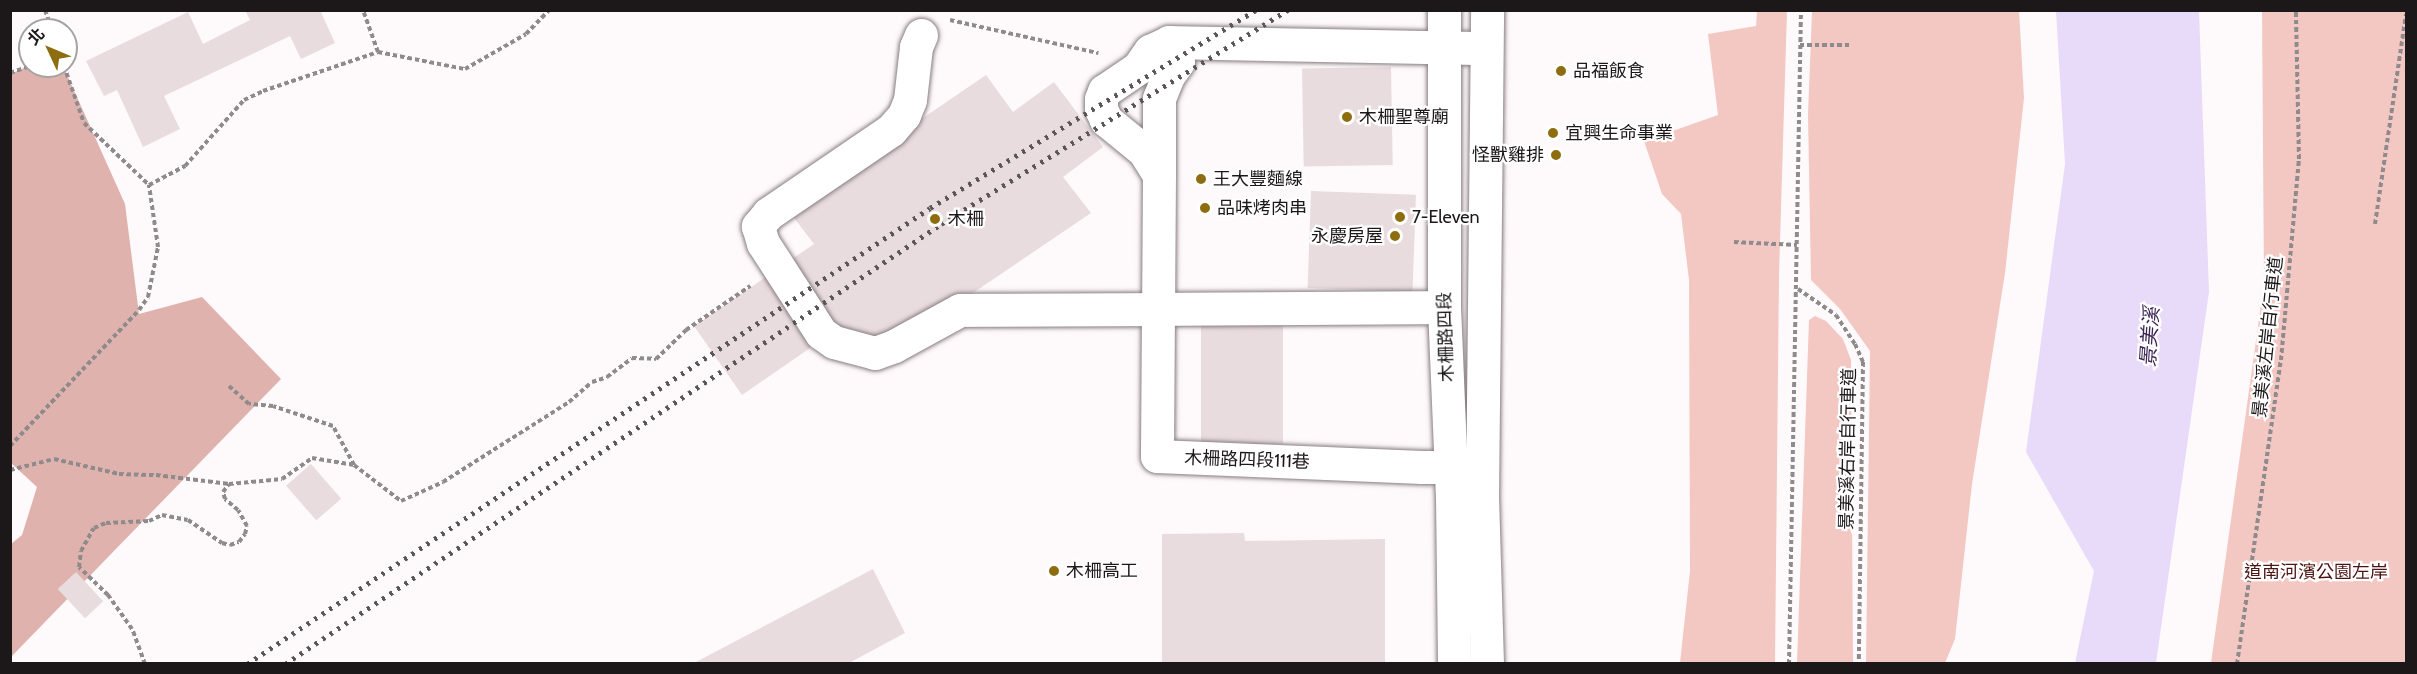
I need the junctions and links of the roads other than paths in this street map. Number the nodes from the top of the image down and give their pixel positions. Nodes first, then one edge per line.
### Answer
1 (1444, 10) edge
2 (1487, 10) edge
3 (923, 23) road end
4 (1169, 42) junction
5 (1444, 48) junction
6 (1486, 48) junction
7 (1162, 86) junction
8 (1104, 91) junction
9 (1159, 175) junction
10 (1444, 307) junction
11 (1158, 309) junction
12 (1484, 466) junction
13 (1451, 468) junction
14 (1454, 663) edge
15 (1487, 663) edge

1 - 5 main road, 木柵路四段
2 - 6 main road, 木柵路四段
3 - 11 main road
4 - 5 main road
4 - 7 main road
4 - 8 main road
5 - 6 main road
5 - 10 main road, 木柵路四段
6 - 12 main road, 木柵路四段
7 - 8 main road
7 - 9 main road
8 - 9 main road
9 - 11 main road
10 - 11 main road
10 - 13 main road, 木柵路四段
11 - 13 main road, 木柵路四段111巷
12 - 13 main road, 木柵路四段111巷
12 - 15 main road, 木柵路四段
13 - 14 main road, 木柵路四段

